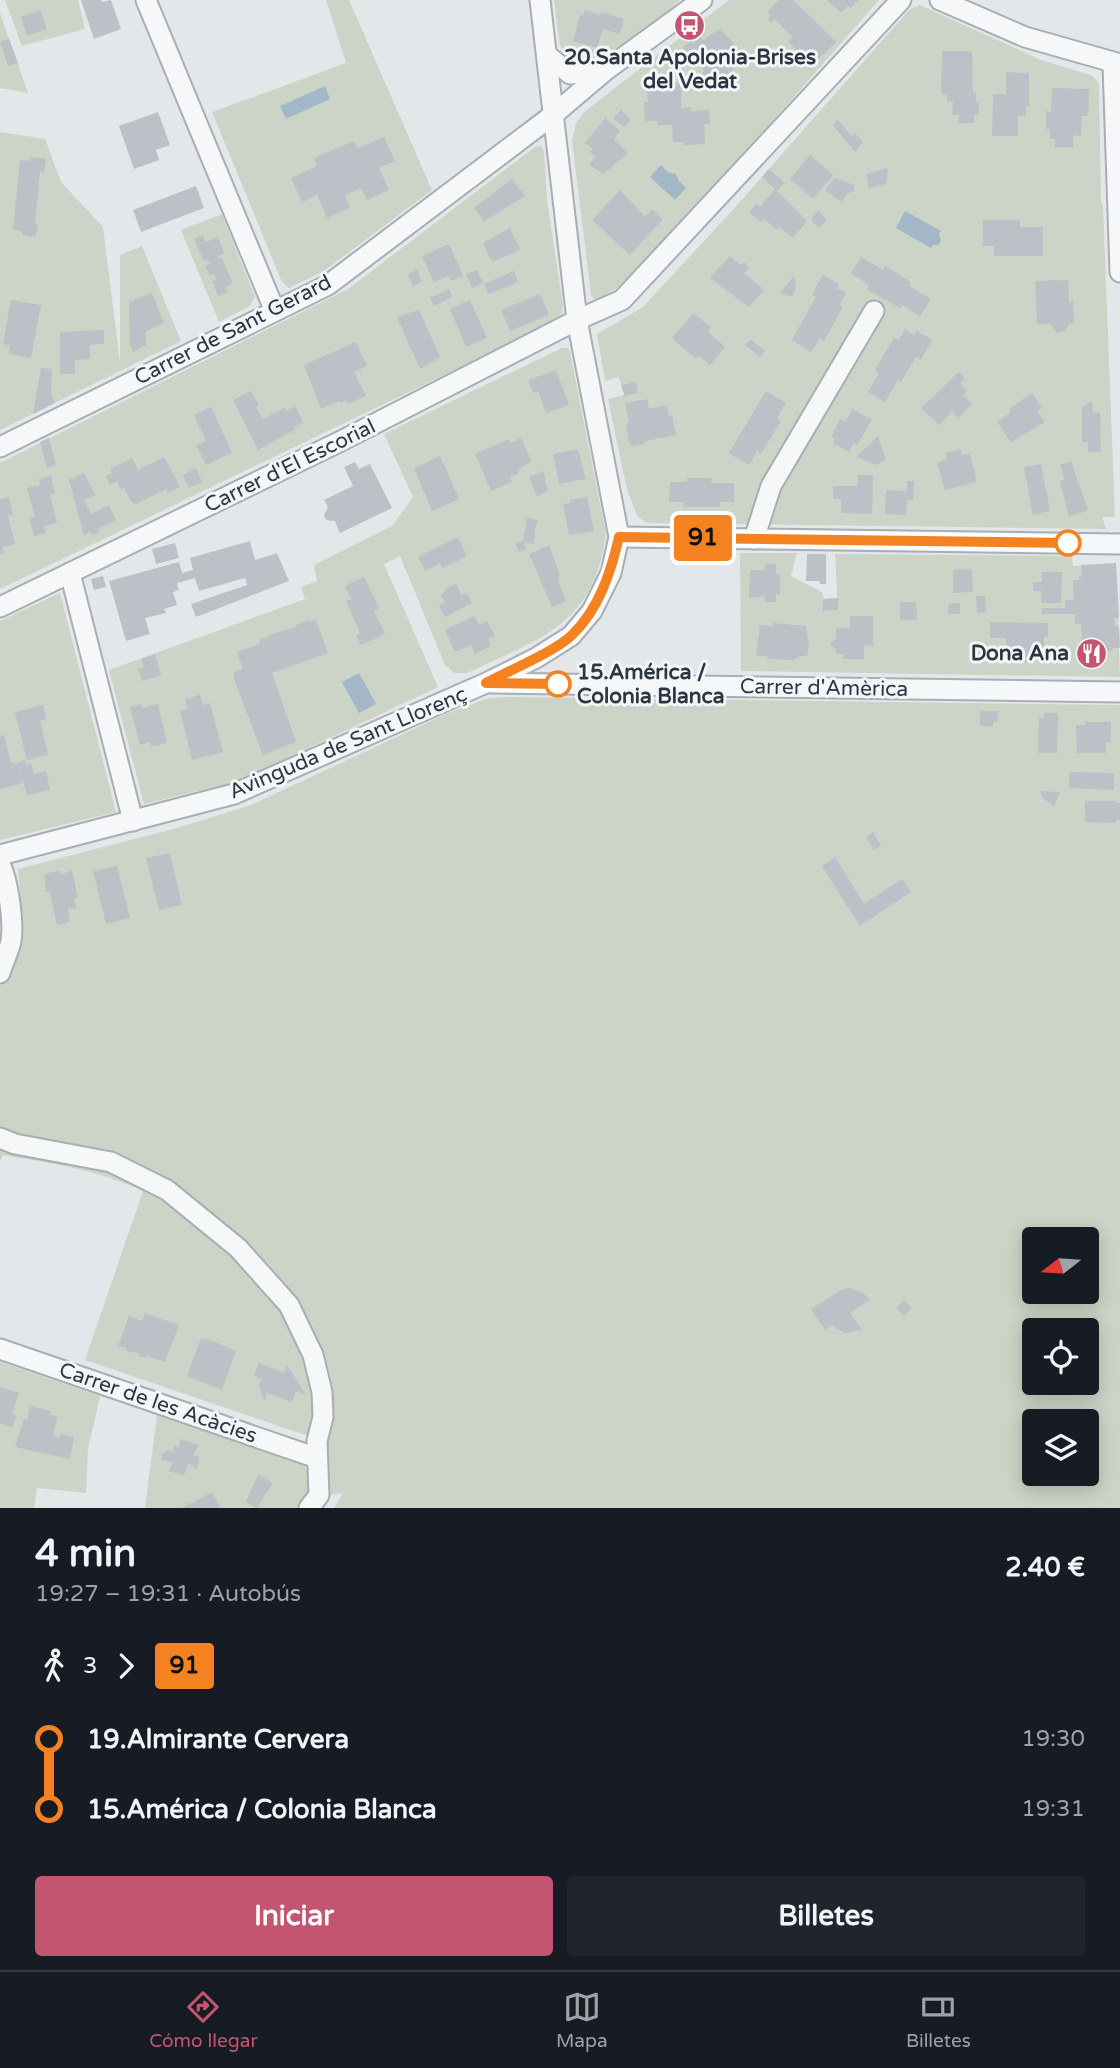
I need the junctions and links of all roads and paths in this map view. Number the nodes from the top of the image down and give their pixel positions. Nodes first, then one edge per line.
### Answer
1 (146, 0) edge
2 (540, 0) edge
3 (901, 0) edge
4 (940, 0) edge
5 (699, 1) edge
6 (984, 9) edge
7 (547, 54) junction
8 (1116, 64) edge
9 (606, 70) junction
10 (553, 115) junction
11 (1120, 272) edge
12 (274, 309) junction
13 (874, 312) dead end
14 (577, 320) junction
15 (0, 447) edge
16 (619, 537) junction
17 (754, 539) junction
18 (1120, 544) edge
19 (70, 573) junction
20 (0, 607) edge
21 (486, 683) junction
22 (1120, 692) edge
23 (133, 821) junction
24 (0, 855) edge
25 (0, 864) edge
26 (0, 973) edge
27 (0, 1138) edge
28 (0, 1349) edge
29 (317, 1458) junction
30 (309, 1508) edge

1 - 12 street
2 - 7 street, Avinguda de Sant Llorenç
3 - 14 street, Carrer d'El Escorial
4 - 6 street
5 - 9 street, Carrer de Sant Gerard
6 - 8 street
7 - 9 street
7 - 10 street, Avinguda de Sant Llorenç
8 - 11 street
9 - 10 street, Carrer de Sant Gerard
10 - 12 street, Carrer de Sant Gerard
10 - 14 street, Avinguda de Sant Llorenç
12 - 15 street, Carrer de Sant Gerard
13 - 17 street
14 - 16 street, Avinguda de Sant Llorenç
14 - 19 street, Carrer d'El Escorial
16 - 17 street
16 - 21 street, Avinguda de Sant Llorenç
17 - 18 street
19 - 20 street, Carrer d'El Escorial
19 - 23 street
21 - 22 street, Carrer d'Amèrica
21 - 23 street, Avinguda de Sant Llorenç
23 - 24 street, Avinguda de Sant Llorenç
25 - 26 street
27 - 29 street
28 - 29 street, Carrer de les Acàcies
29 - 30 street

